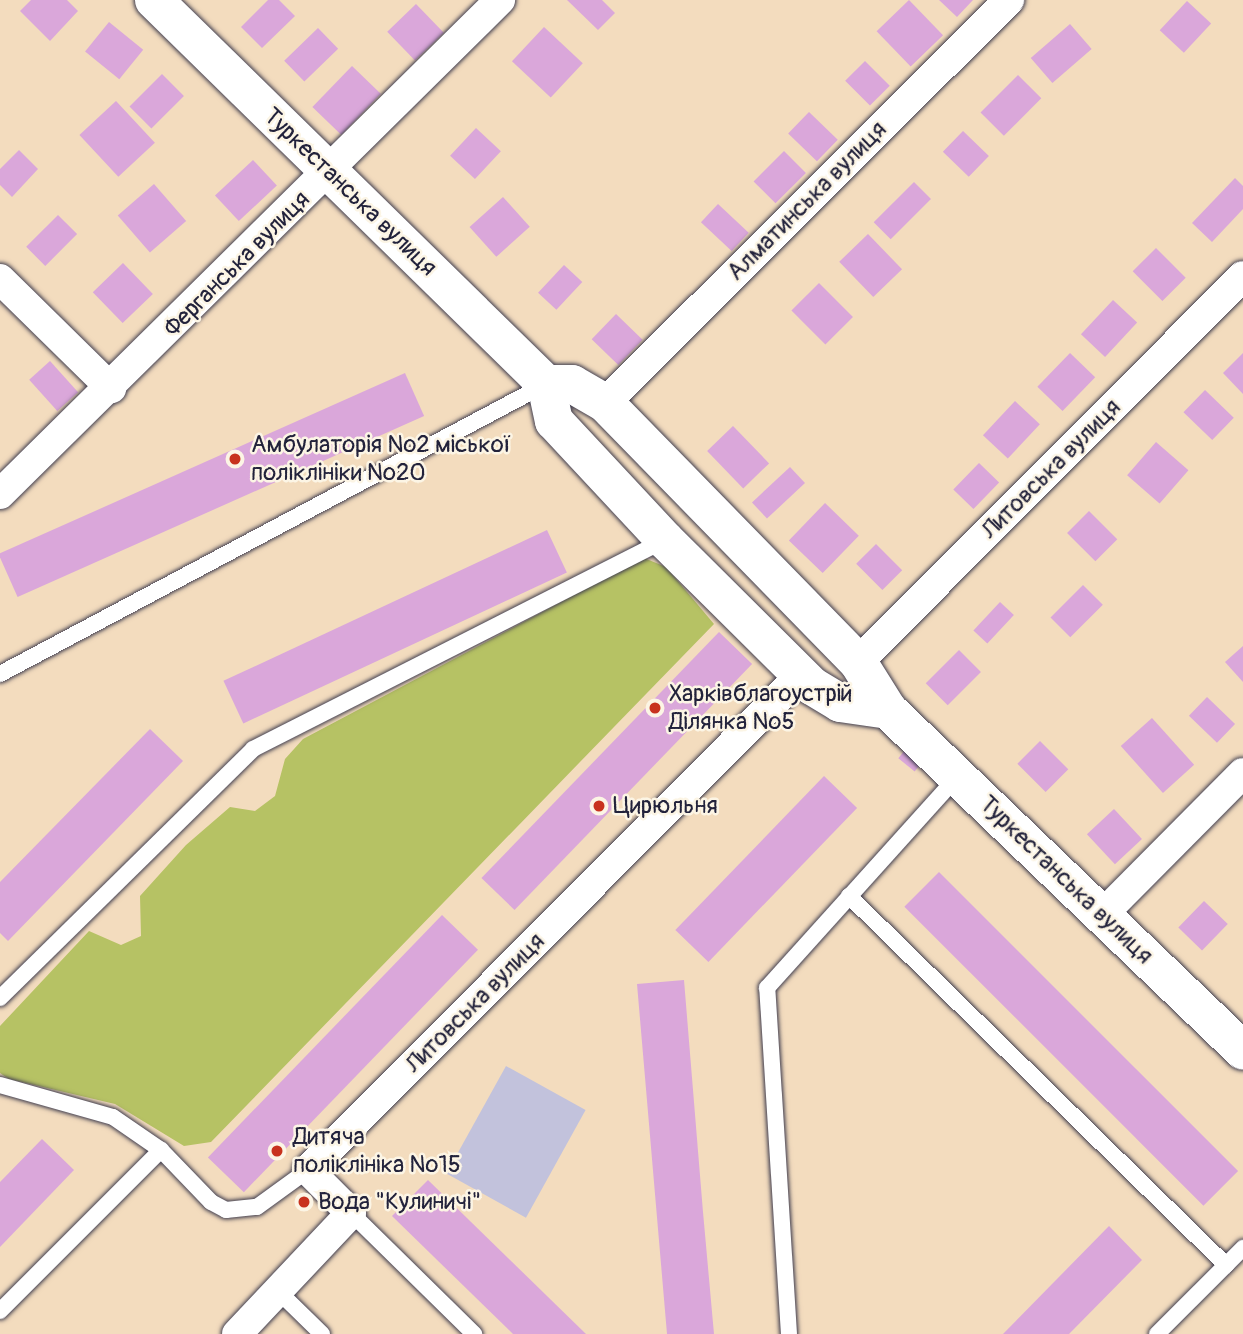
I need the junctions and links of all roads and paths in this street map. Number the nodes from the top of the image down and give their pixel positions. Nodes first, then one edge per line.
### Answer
1 (154, 0) edge
2 (500, 0) edge
3 (1009, 0) edge
4 (330, 173) junction
5 (1243, 276) edge
6 (0, 279) edge
7 (546, 384) junction
8 (111, 388) junction
9 (605, 403) junction
10 (0, 494) edge
11 (665, 540) junction
12 (858, 662) junction
13 (0, 674) edge
14 (801, 675) junction
15 (888, 710) junction
16 (1243, 773) edge
17 (958, 776) junction
18 (849, 896) junction
19 (1102, 915) junction
20 (0, 998) edge
21 (1243, 1050) edge
22 (0, 1085) edge
23 (161, 1150) junction
24 (308, 1170) junction
25 (351, 1213) junction
26 (1243, 1248) edge
27 (1226, 1265) junction
28 (277, 1290) junction
29 (0, 1311) edge
30 (237, 1334) edge
31 (322, 1334) edge
32 (474, 1334) edge
33 (789, 1334) edge
34 (1157, 1334) edge

1 - 4 street, Туркестанська вулиця
2 - 4 street, Ферганська вулиця
3 - 9 street, Алматинська вулиця
4 - 7 street, Туркестанська вулиця
4 - 8 street, Ферганська вулиця
5 - 12 street, Литовська вулиця
6 - 8 street
7 - 9 street, Туркестанська вулиця
7 - 11 street
7 - 13 lane
8 - 10 street, Ферганська вулиця
9 - 12 street, Туркестанська вулиця
11 - 14 street
11 - 20 lane
12 - 15 street, Туркестанська вулиця
14 - 15 street
14 - 24 street, Литовська вулиця
15 - 17 street, Туркестанська вулиця
16 - 19 street
17 - 18 lane
17 - 19 street, Туркестанська вулиця
18 - 27 lane
18 - 33 lane
19 - 21 street, Туркестанська вулиця
22 - 23 lane
23 - 24 lane
23 - 29 lane
24 - 25 street
25 - 28 street
25 - 32 lane
26 - 27 lane
27 - 34 lane
28 - 30 street
28 - 31 lane

